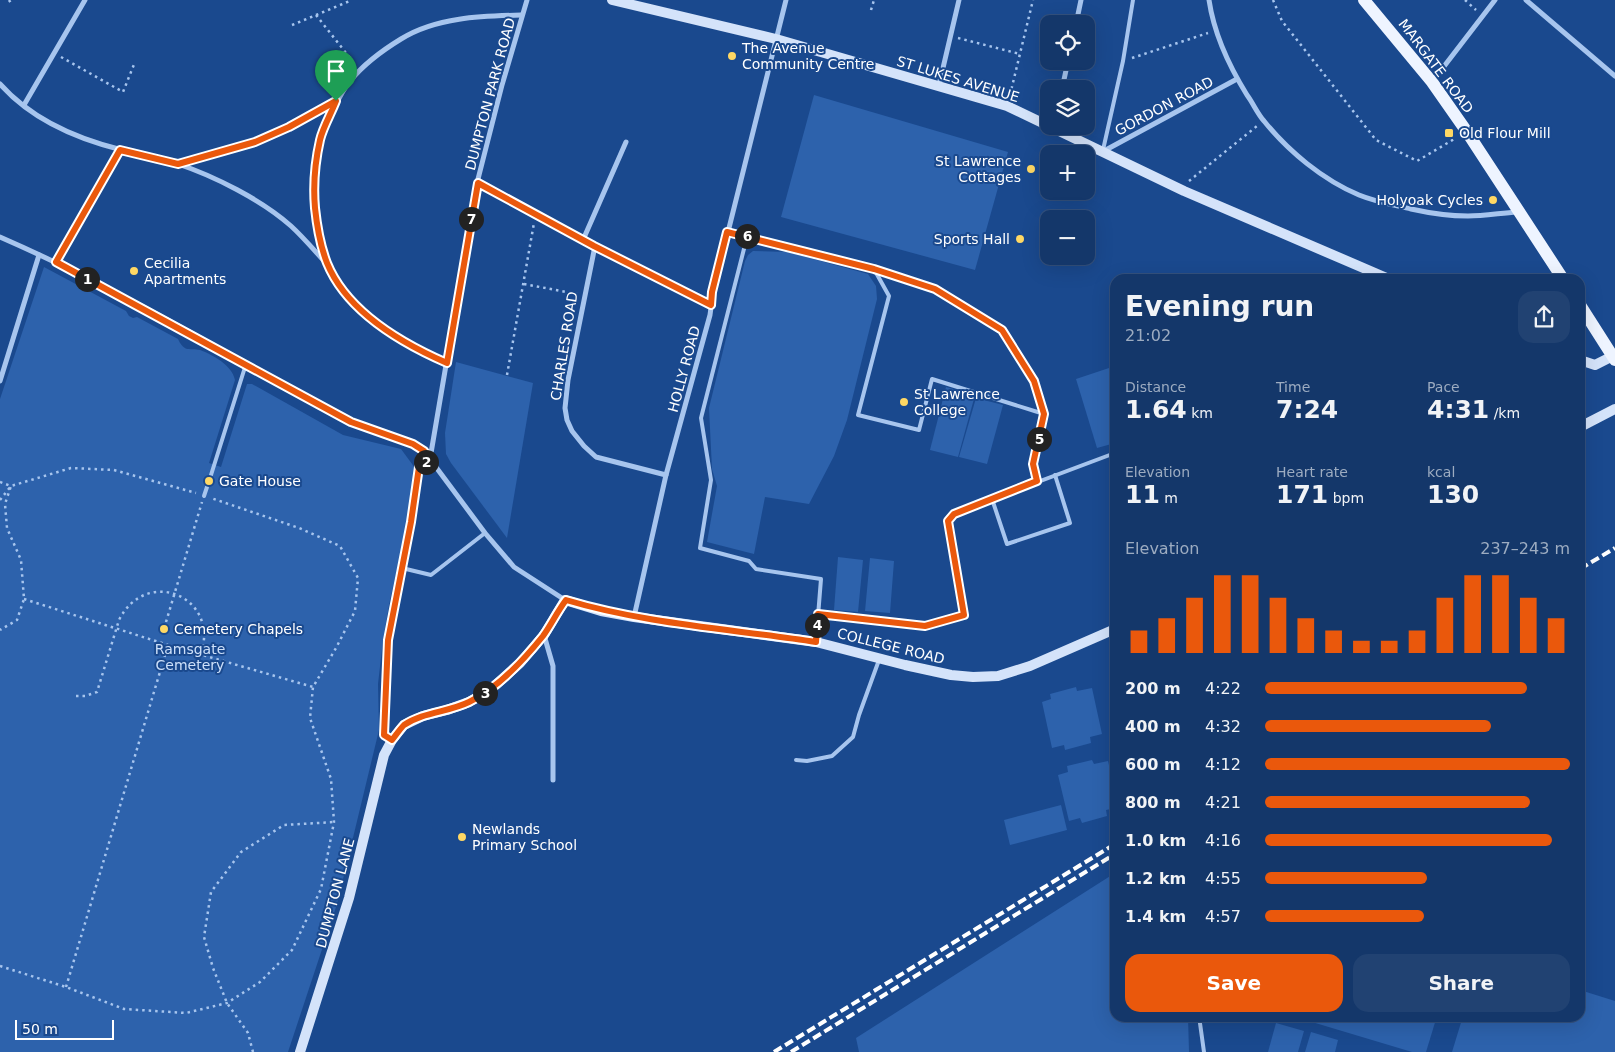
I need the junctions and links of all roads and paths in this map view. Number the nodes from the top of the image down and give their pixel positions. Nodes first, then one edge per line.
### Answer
1 (9, 0) edge
2 (86, 0) edge
3 (352, 0) edge
4 (527, 0) edge
5 (612, 0) edge
6 (786, 0) edge
7 (874, 0) edge
8 (959, 0) edge
9 (1033, 0) edge
10 (1081, 0) edge
11 (1132, 0) edge
12 (1209, 0) edge
13 (1273, 0) edge
14 (1364, 0) edge
15 (1465, 0) edge
16 (1495, 0) edge
17 (1526, 0) edge
18 (12, 6) dead end
19 (871, 10) dead end
20 (316, 15) junction
21 (522, 15) junction
22 (1078, 15) edge
23 (1483, 16) junction
24 (292, 25) dead end
25 (1216, 30) junction
26 (950, 36) junction
27 (776, 39) junction
28 (56, 54) junction
29 (1020, 54) junction
30 (350, 58) dead end
31 (1123, 61) junction
32 (135, 62) dead end
33 (1615, 76) edge
34 (1237, 79) junction
35 (1432, 82) junction
36 (0, 84) edge
37 (939, 85) junction
38 (336, 101) junction
39 (24, 105) junction
40 (1007, 106) junction
41 (1264, 121) junction
42 (1040, 122) edge
43 (1467, 132) junction
44 (1067, 135) edge
45 (626, 142) dead end
46 (120, 150) junction
47 (1102, 152) junction
48 (178, 164) junction
49 (478, 183) junction
50 (1184, 191) junction
51 (1520, 212) junction
52 (535, 214) junction
53 (727, 232) junction
54 (0, 237) edge
55 (748, 237) junction
56 (583, 240) junction
57 (594, 246) junction
58 (39, 254) junction
59 (56, 262) junction
60 (327, 264) junction
61 (874, 269) junction
62 (1377, 274) edge
63 (1560, 274) edge
64 (523, 284) junction
65 (584, 296) junction
66 (711, 305) junction
67 (1585, 313) edge
68 (1614, 358) edge
69 (1585, 362) edge
70 (447, 363) junction
71 (246, 364) junction
72 (507, 375) dead end
73 (0, 381) edge
74 (1615, 409) edge
75 (1044, 414) junction
76 (1585, 424) edge
77 (1110, 454) edge
78 (430, 459) junction
79 (211, 475) dead end
80 (666, 475) junction
81 (1055, 475) junction
82 (1037, 481) junction
83 (0, 482) edge
84 (11, 486) junction
85 (207, 487) dead end
86 (204, 496) junction
87 (992, 499) junction
88 (0, 500) edge
89 (485, 533) junction
90 (406, 569) dead end
91 (175, 594) junction
92 (24, 599) junction
93 (566, 600) junction
94 (818, 614) junction
95 (634, 617) junction
96 (166, 622) dead end
97 (116, 628) junction
98 (0, 630) edge
99 (1110, 631) edge
100 (544, 635) junction
101 (816, 642) junction
102 (168, 645) junction
103 (201, 654) junction
104 (880, 657) junction
105 (313, 687) junction
106 (76, 696) dead end
107 (392, 740) junction
108 (796, 760) dead end
109 (553, 780) dead end
110 (334, 822) junction
111 (0, 966) edge
112 (66, 987) junction
113 (227, 1003) junction
114 (1200, 1022) edge
115 (253, 1052) edge
116 (300, 1052) edge
117 (1204, 1052) edge

1 - 18 path
2 - 28 street
3 - 20 path
4 - 21 street, DUMPTON PARK ROAD
5 - 27 street, ST LUKES AVENUE
6 - 27 street, HOLLY ROAD
7 - 19 path
8 - 26 street
9 - 29 path
10 - 22 street
11 - 31 lane
12 - 25 street
13 - 43 path
14 - 35 main road, MARGATE ROAD
15 - 23 path
16 - 23 street
17 - 33 street
20 - 24 path
20 - 30 path
21 - 38 street
21 - 49 street, DUMPTON PARK ROAD
23 - 35 street
25 - 31 path
25 - 34 street
26 - 29 path
26 - 37 street
27 - 37 street, ST LUKES AVENUE
27 - 53 street, HOLLY ROAD
28 - 32 path
28 - 39 street
29 - 40 path
31 - 47 lane
34 - 41 street
34 - 47 street, GORDON ROAD
35 - 43 main road, MARGATE ROAD
36 - 39 street
37 - 40 street, ST LUKES AVENUE
38 - 48 street
38 - 60 street
39 - 46 street
40 - 42 street, ST LUKES AVENUE
41 - 50 path
41 - 51 street
43 - 51 main road, MARGATE ROAD
44 - 47 street, ST LUKES AVENUE
45 - 56 street
46 - 48 street
46 - 59 path
47 - 50 street, ST LUKES AVENUE
48 - 60 street
49 - 52 street
49 - 70 street, DUMPTON PARK ROAD
50 - 62 street, ST LUKES AVENUE
51 - 63 main road, MARGATE ROAD
52 - 56 street
52 - 64 path
53 - 55 lane
53 - 66 street, HOLLY ROAD
54 - 58 street, COLLEGE ROAD
55 - 61 lane
55 - 94 lane
56 - 57 street
57 - 65 street, CHARLES ROAD
57 - 66 street
58 - 59 street, COLLEGE ROAD
58 - 73 street
59 - 71 street, COLLEGE ROAD
60 - 70 street
61 - 75 lane
61 - 75 lane
64 - 65 path
64 - 72 path
65 - 80 street, CHARLES ROAD
66 - 80 street, HOLLY ROAD
67 - 68 main road
68 - 69 street
70 - 78 street, DUMPTON PARK ROAD
71 - 78 street, COLLEGE ROAD
71 - 79 lane
74 - 76 street
75 - 82 lane
77 - 81 lane
78 - 89 street, COLLEGE ROAD
78 - 107 path
80 - 95 street, HOLLY ROAD
81 - 82 lane
81 - 87 lane
82 - 87 lane
83 - 84 path
84 - 86 path
84 - 88 path
84 - 92 path
85 - 86 lane
86 - 91 path
86 - 105 path
87 - 94 lane
89 - 90 lane
89 - 93 street, COLLEGE ROAD
91 - 96 path
91 - 97 path
91 - 103 path
92 - 97 path
92 - 98 path
93 - 95 street, COLLEGE ROAD
93 - 100 street
94 - 101 lane
95 - 101 street, COLLEGE ROAD
97 - 102 path
97 - 106 path
99 - 104 street, COLLEGE ROAD
100 - 107 street
100 - 109 street
101 - 104 street, COLLEGE ROAD
102 - 103 path
102 - 112 path
103 - 105 path
104 - 108 lane
105 - 110 path
107 - 116 street, DUMPTON LANE
110 - 113 path
110 - 113 path
111 - 112 path
112 - 113 path
113 - 115 path
114 - 117 lane

